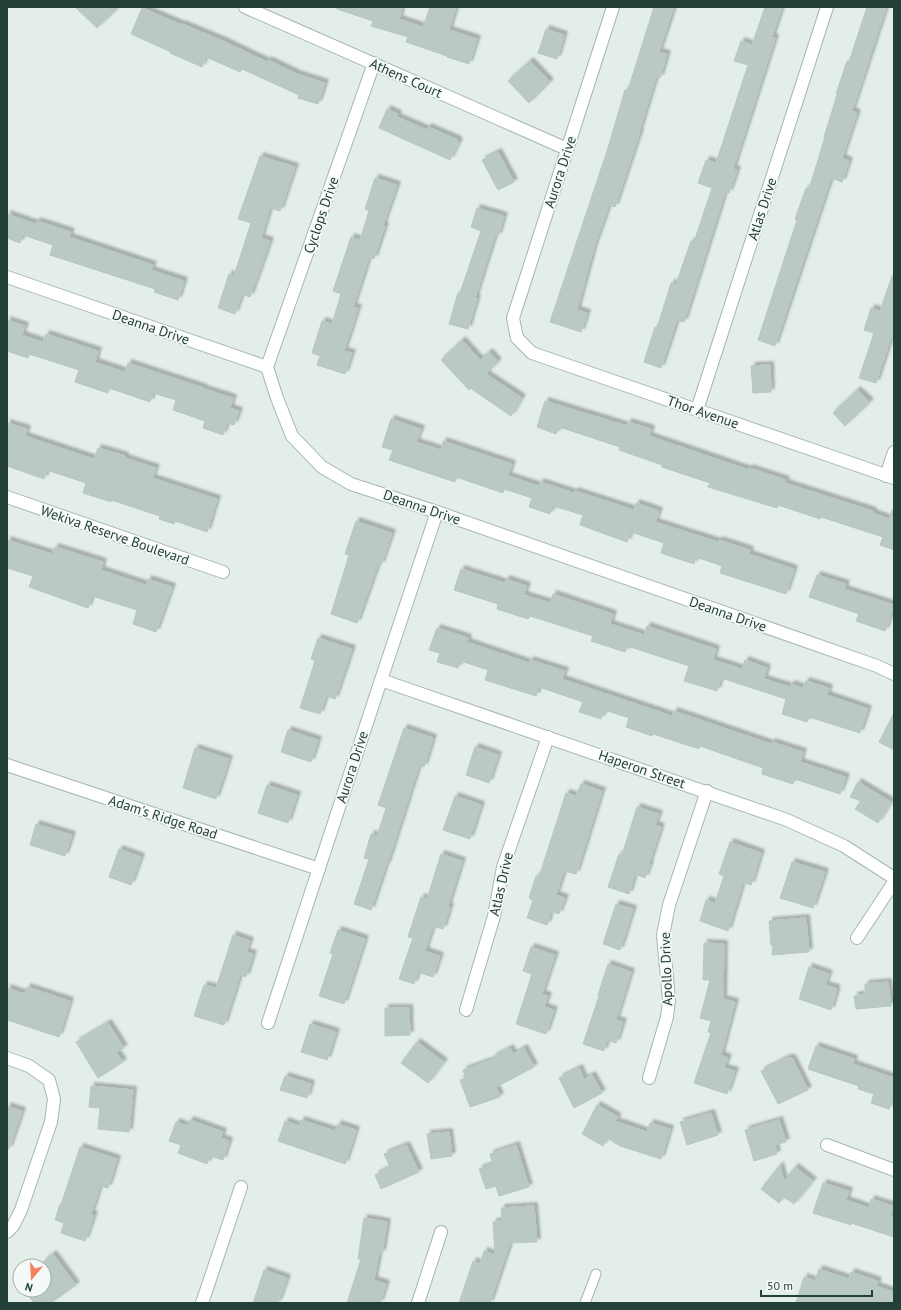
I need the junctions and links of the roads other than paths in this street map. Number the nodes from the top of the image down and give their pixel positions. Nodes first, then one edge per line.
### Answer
1 (245, 7) edge
2 (613, 7) edge
3 (826, 7) edge
4 (374, 63) junction
5 (567, 149) junction
6 (7, 278) edge
7 (517, 338) joint
8 (267, 366) junction
9 (697, 410) junction
10 (894, 452) edge
11 (890, 477) edge
12 (7, 497) edge
13 (437, 512) junction
14 (223, 572) dead end
15 (894, 674) edge
16 (381, 680) junction
17 (548, 737) junction
18 (7, 765) edge
19 (707, 792) junction
20 (319, 869) junction
21 (894, 878) edge
22 (894, 882) edge
23 (857, 938) dead end
24 (466, 1010) dead end
25 (268, 1023) dead end
26 (7, 1058) edge
27 (649, 1078) dead end
28 (826, 1145) dead end
29 (894, 1170) edge
30 (241, 1187) dead end
31 (7, 1232) edge
32 (441, 1232) dead end
33 (596, 1274) dead end
34 (202, 1303) edge
35 (418, 1303) edge
36 (585, 1303) edge

1 - 4 street, Athens Court
2 - 5 street, Aurora Drive
3 - 9 street, Atlas Drive
4 - 5 street, Athens Court
4 - 8 street, Cyclops Drive
5 - 7 street, Aurora Drive
6 - 8 street, Deanna Drive
7 - 9 street, Thor Avenue
8 - 13 street, Deanna Drive
9 - 11 street, Thor Avenue
10 - 11 street
12 - 14 street, Wekiva Reserve Boulevard
13 - 15 street, Deanna Drive
13 - 16 street, Aurora Drive
16 - 17 street, Haperon Street
16 - 20 street, Aurora Drive
17 - 19 street, Haperon Street
17 - 24 street, Atlas Drive
18 - 20 street, Adam's Ridge Road
19 - 21 street, Haperon Street
19 - 27 street, Apollo Drive
20 - 25 street, Aurora Drive
22 - 23 street
26 - 31 street
28 - 29 street
30 - 34 street
32 - 35 street
33 - 36 lane

